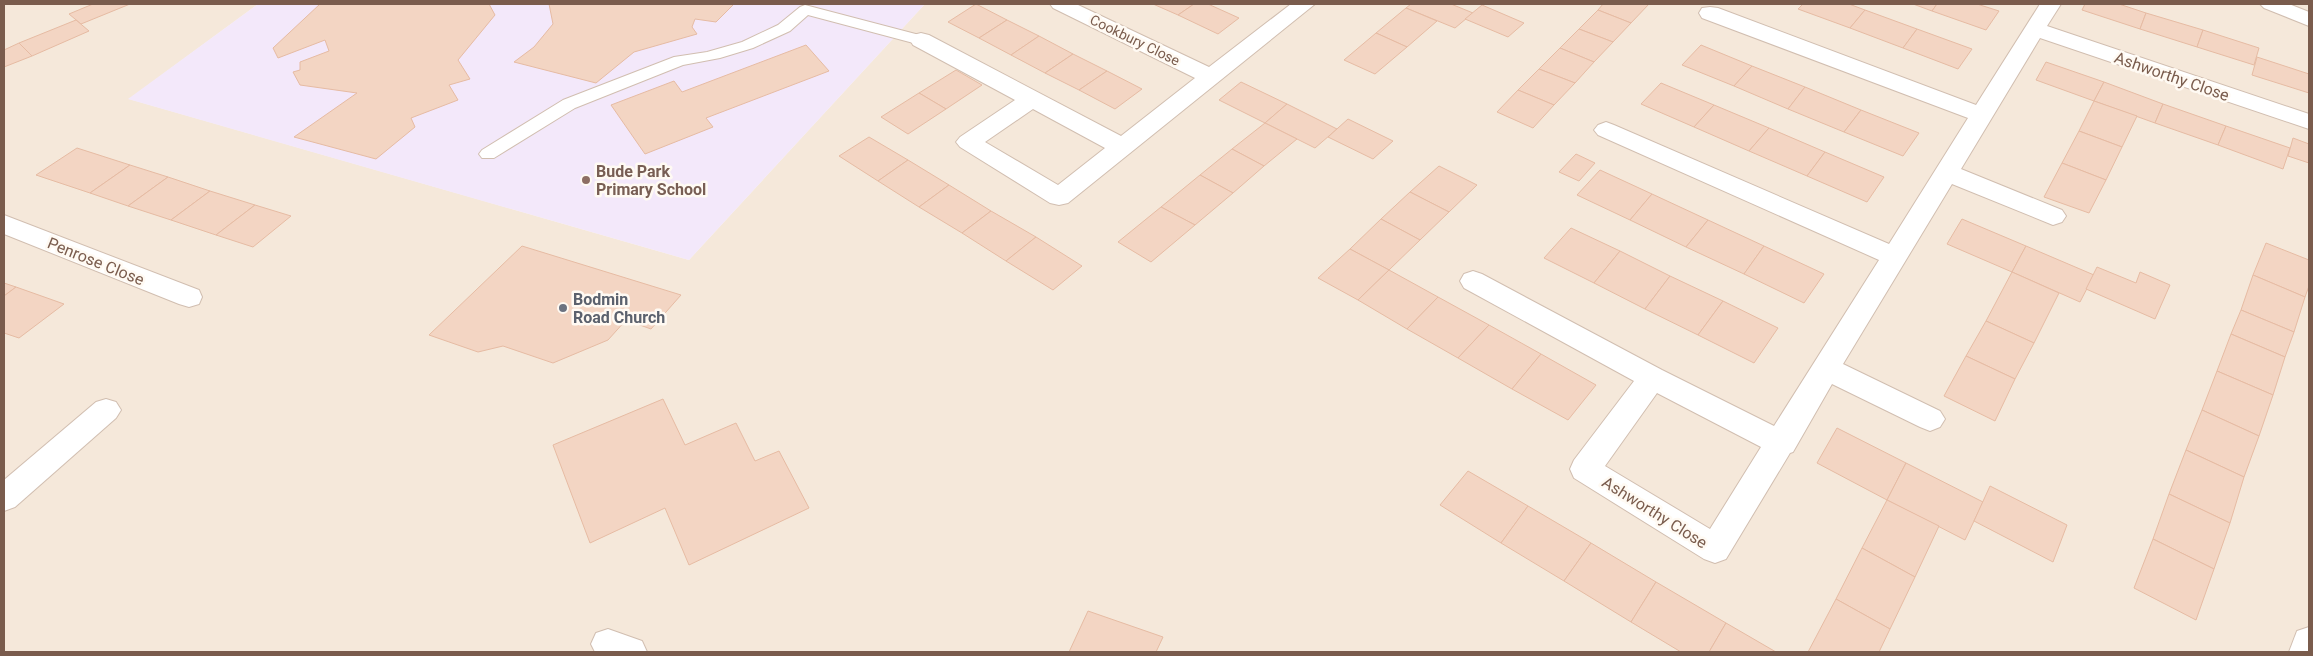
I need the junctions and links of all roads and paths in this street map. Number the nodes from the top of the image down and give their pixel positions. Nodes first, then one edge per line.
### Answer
1 (1060, 4) edge
2 (1304, 4) edge
3 (2050, 4) edge
4 (2271, 4) edge
5 (1710, 13) dead end
6 (2309, 20) edge
7 (2034, 30) junction
8 (921, 40) joint
9 (1210, 77) junction
10 (1032, 99) junction
11 (1982, 115) junction
12 (2309, 122) edge
13 (1606, 130) dead end
14 (1122, 147) junction
15 (488, 154) dead end
16 (1947, 173) junction
17 (2053, 216) dead end
18 (4, 224) edge
19 (1895, 257) junction
20 (1473, 281) dead end
21 (189, 298) dead end
22 (1827, 369) junction
23 (1652, 378) junction
24 (106, 410) dead end
25 (1930, 419) dead end
26 (1782, 444) junction
27 (4, 498) edge
28 (2309, 642) edge
29 (2306, 652) edge

1 - 9 street, Cookbury Close
2 - 9 street
3 - 7 street, Ashworthy Close
4 - 6 street
5 - 11 street
7 - 11 street, Ashworthy Close
7 - 12 street, Ashworthy Close
8 - 10 street
8 - 15 lane
9 - 14 street
10 - 14 street
10 - 14 street
11 - 16 street, Ashworthy Close
13 - 19 street
16 - 17 street
16 - 19 street, Ashworthy Close
18 - 21 street, Penrose Close
19 - 22 street, Ashworthy Close
20 - 23 street
22 - 25 street
22 - 26 street, Ashworthy Close
23 - 26 street
23 - 26 street, Ashworthy Close
24 - 27 street
28 - 29 street

